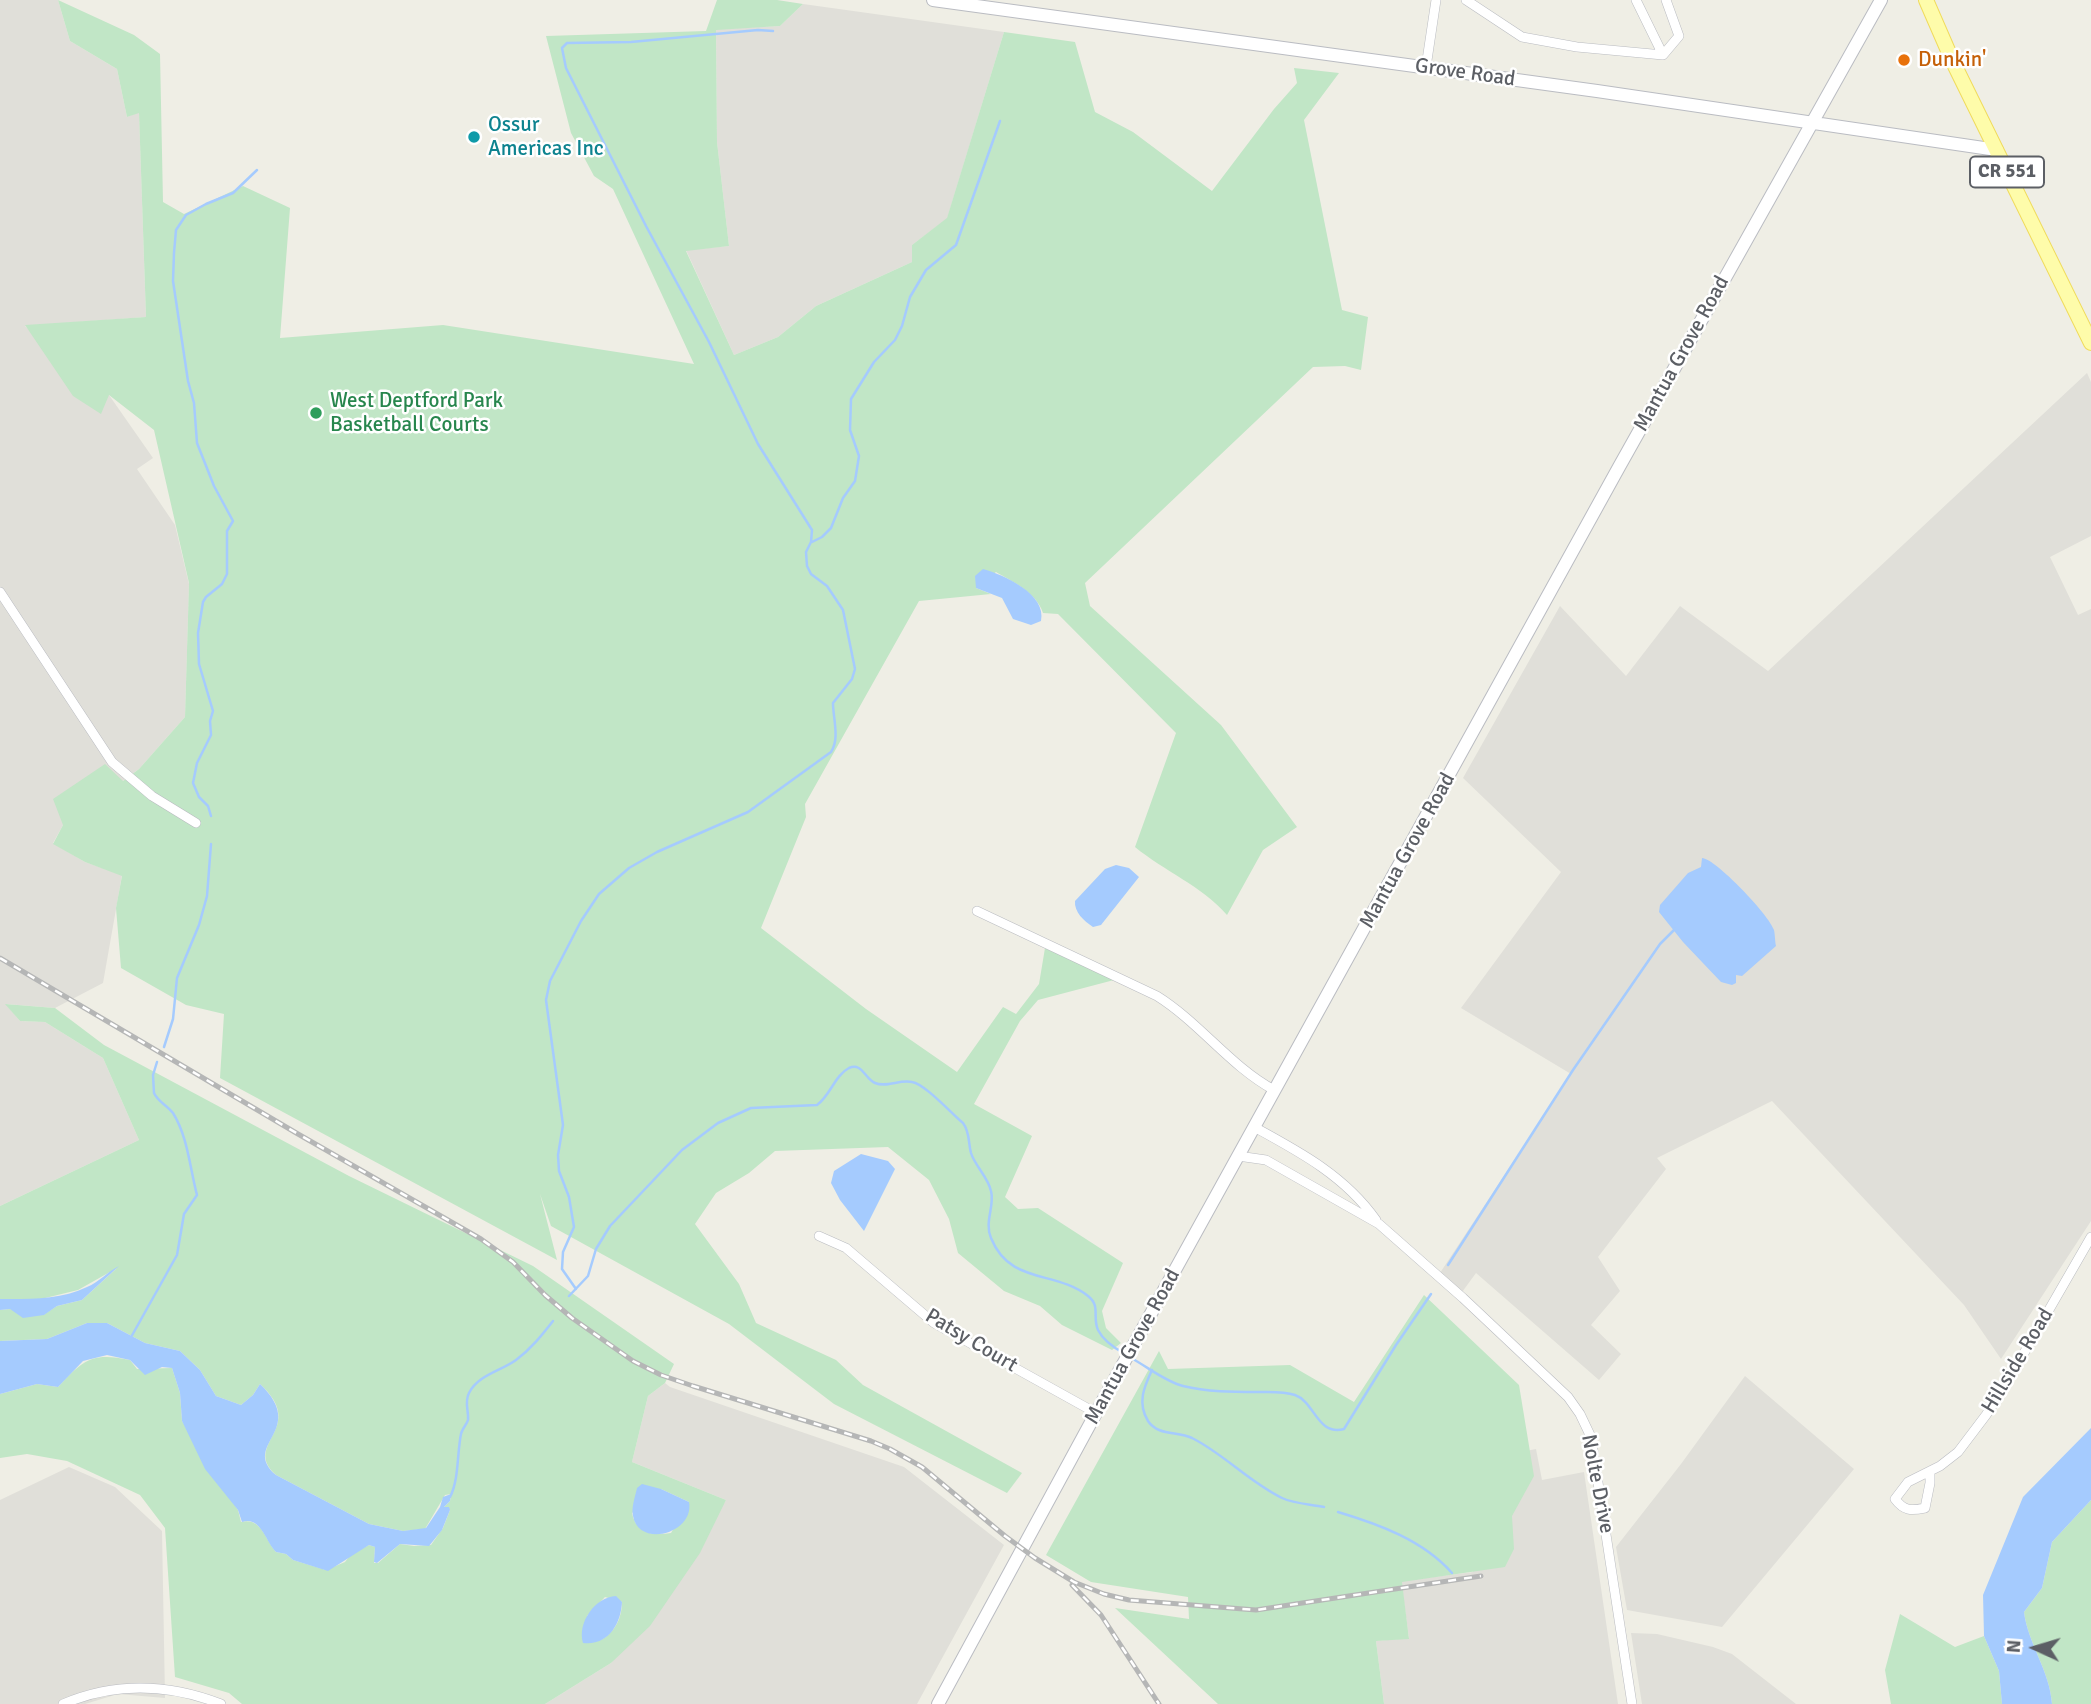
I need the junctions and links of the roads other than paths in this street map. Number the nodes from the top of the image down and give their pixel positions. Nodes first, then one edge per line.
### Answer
1 (933, 0) edge
2 (1436, 0) edge
3 (1466, 0) edge
4 (1636, 0) edge
5 (1666, 0) edge
6 (1881, 0) edge
7 (1926, 0) edge
8 (1663, 55) junction
9 (1426, 67) junction
10 (1812, 121) junction
11 (1997, 150) junction
12 (2086, 318) edge
13 (2091, 343) edge
14 (0, 592) edge
15 (196, 822) dead end
16 (977, 911) dead end
17 (1274, 1090) junction
18 (1254, 1127) junction
19 (1238, 1156) junction
20 (1379, 1224) junction
21 (819, 1236) dead end
22 (2091, 1237) edge
23 (1096, 1413) junction
24 (1930, 1471) junction
25 (63, 1704) edge
26 (221, 1704) edge
27 (938, 1704) edge
28 (1632, 1704) edge

1 - 9 main road, Grove Road
2 - 9 street
3 - 8 street
4 - 8 street
5 - 8 street
6 - 10 main road, Mantua Grove Road
7 - 11 main road, CR 551
9 - 10 main road, Grove Road
10 - 11 main road, Grove Road
10 - 17 main road, Mantua Grove Road
11 - 12 main road, CR 551
12 - 13 main road, CR 551
14 - 15 street
16 - 17 street
17 - 18 main road, Mantua Grove Road
18 - 19 main road, Mantua Grove Road
18 - 20 street, Nolte Drive
19 - 20 street, Nolte Drive
19 - 23 main road, Mantua Grove Road
20 - 28 street, Nolte Drive
21 - 23 street, Patsy Court
22 - 24 street, Hillside Road
23 - 27 main road, Mantua Grove Road
24 - 24 street, Hillside Road
25 - 26 street

